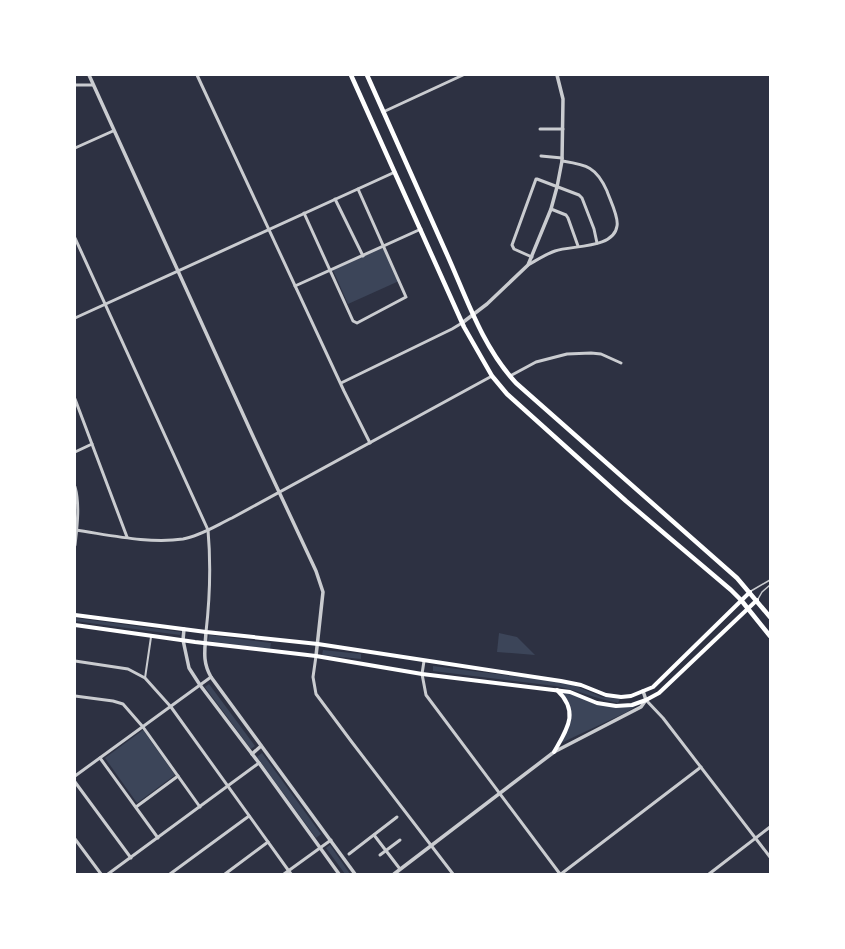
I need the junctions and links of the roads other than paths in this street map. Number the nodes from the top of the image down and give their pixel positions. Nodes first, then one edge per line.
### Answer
1 (89, 75) edge
2 (197, 75) edge
3 (351, 75) edge
4 (367, 75) edge
5 (463, 75) edge
6 (557, 75) edge
7 (75, 85) edge
8 (93, 85) junction
9 (383, 112) junction
10 (540, 129) dead end
11 (563, 130) junction
12 (113, 131) junction
13 (75, 148) edge
14 (541, 156) dead end
15 (562, 159) junction
16 (395, 172) junction
17 (558, 187) junction
18 (358, 189) junction
19 (335, 199) junction
20 (551, 209) junction
21 (304, 213) junction
22 (268, 229) junction
23 (421, 229) junction
24 (75, 238) edge
25 (597, 243) junction
26 (383, 246) junction
27 (578, 246) junction
28 (363, 256) junction
29 (532, 257) junction
30 (528, 265) junction
31 (177, 270) junction
32 (331, 270) junction
33 (295, 286) junction
34 (105, 304) junction
35 (473, 315) junction
36 (75, 318) edge
37 (462, 323) junction
38 (621, 363) dead end
39 (492, 376) junction
40 (509, 376) junction
41 (341, 383) junction
42 (75, 399) edge
43 (370, 443) junction
44 (92, 444) junction
45 (75, 452) edge
46 (75, 487) edge
47 (279, 492) junction
48 (76, 530) edge
49 (208, 530) junction
50 (127, 537) junction
51 (75, 545) edge
52 (770, 580) edge
53 (770, 585) edge
54 (750, 592) junction
55 (741, 600) junction
56 (757, 600) junction
57 (748, 608) junction
58 (75, 615) edge
59 (770, 617) edge
60 (75, 625) edge
61 (184, 629) junction
62 (206, 632) junction
63 (151, 636) junction
64 (770, 636) edge
65 (183, 640) junction
66 (205, 643) junction
67 (318, 644) junction
68 (316, 656) junction
69 (75, 661) edge
70 (424, 661) junction
71 (422, 674) junction
72 (211, 677) junction
73 (145, 678) junction
74 (200, 685) junction
75 (557, 690) junction
76 (643, 692) junction
77 (75, 696) edge
78 (646, 700) junction
79 (171, 707) junction
80 (143, 727) junction
81 (261, 746) junction
82 (554, 752) junction
83 (252, 754) junction
84 (100, 758) junction
85 (259, 763) junction
86 (701, 767) junction
87 (75, 776) edge
88 (178, 776) junction
89 (75, 782) edge
90 (228, 786) junction
91 (499, 793) junction
92 (136, 807) junction
93 (200, 807) junction
94 (249, 816) junction
95 (397, 817) dead end
96 (770, 827) edge
97 (374, 835) junction
98 (158, 838) junction
99 (756, 838) junction
100 (75, 839) edge
101 (331, 840) junction
102 (400, 840) dead end
103 (268, 842) junction
104 (431, 846) junction
105 (320, 848) junction
106 (386, 850) junction
107 (349, 854) dead end
108 (380, 855) dead end
109 (770, 857) edge
110 (131, 858) junction
111 (400, 869) junction
112 (290, 872) edge
113 (101, 874) edge
114 (108, 874) edge
115 (170, 874) edge
116 (224, 874) edge
117 (284, 874) edge
118 (339, 874) edge
119 (355, 874) edge
120 (394, 874) edge
121 (453, 874) edge
122 (560, 874) edge
123 (709, 874) edge

1 - 8 street
2 - 22 street
3 - 16 main road
4 - 9 main road
5 - 9 street
6 - 11 street
7 - 8 street
8 - 12 street
9 - 35 main road
10 - 11 street
11 - 15 street
12 - 13 street
12 - 31 street
14 - 15 street
15 - 17 street
15 - 25 street
16 - 18 street
16 - 23 main road
17 - 20 street
17 - 25 street
17 - 29 street
18 - 19 street
18 - 26 street
19 - 21 street
19 - 28 street
20 - 27 street
20 - 29 street
21 - 22 street
21 - 32 street
22 - 31 street
22 - 33 street
23 - 26 street
23 - 37 main road
24 - 34 street
25 - 27 street
26 - 28 street
26 - 32 street
27 - 30 street
28 - 32 street
29 - 30 street
30 - 35 street
31 - 34 street
31 - 47 street
32 - 33 street
33 - 41 street
34 - 36 street
34 - 49 street
35 - 37 street
35 - 40 main road
37 - 39 main road
37 - 41 street
38 - 40 street
39 - 43 street
39 - 55 main road
40 - 54 main road
41 - 43 street
42 - 44 street
43 - 47 street
44 - 45 street
44 - 50 street
46 - 48 street
47 - 49 street
47 - 67 street
48 - 50 street
48 - 51 street
49 - 50 street
49 - 62 street
52 - 54 lane
53 - 56 lane
54 - 55 main road
54 - 56 main road
55 - 57 main road
55 - 76 main road
56 - 57 main road
56 - 59 main road
57 - 64 main road
57 - 78 main road
58 - 61 main road
60 - 63 main road
61 - 62 main road
61 - 65 street
62 - 66 street
62 - 67 main road
63 - 65 main road
63 - 73 street
65 - 66 main road
65 - 74 street
66 - 68 main road
66 - 72 street
67 - 68 street
67 - 70 main road
68 - 71 main road
68 - 104 street
69 - 73 street
70 - 71 street
70 - 76 main road
71 - 75 main road
71 - 91 street
72 - 74 street
72 - 81 street
73 - 79 street
74 - 79 street
74 - 83 street
75 - 78 main road
75 - 82 main road
76 - 78 street
77 - 80 street
78 - 82 street
78 - 86 street
79 - 80 street
79 - 90 street
80 - 84 street
80 - 88 street
81 - 83 street
81 - 101 street
82 - 91 street
83 - 85 street
84 - 87 street
84 - 92 street
85 - 90 street
85 - 105 street
86 - 99 street
86 - 122 street
88 - 92 street
88 - 93 street
89 - 110 street
90 - 93 street
90 - 94 street
91 - 104 street
91 - 122 street
92 - 98 street
93 - 98 street
94 - 103 street
94 - 115 street
95 - 97 street
96 - 99 street
97 - 106 street
97 - 107 street
98 - 110 street
99 - 109 street
99 - 123 street
100 - 113 street
101 - 105 street
101 - 119 street
102 - 106 street
103 - 112 street
103 - 116 street
104 - 111 street
104 - 121 street
105 - 112 street
105 - 118 street
106 - 108 street
106 - 111 street
110 - 114 street
111 - 120 street
112 - 117 street

